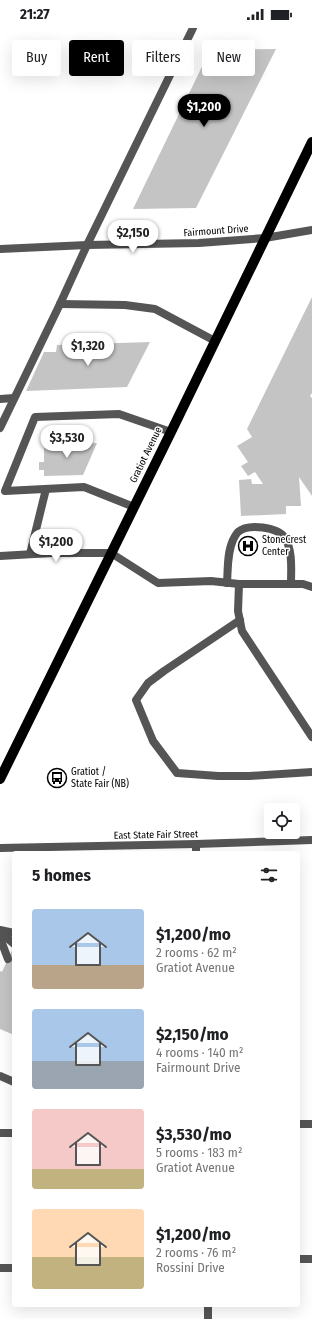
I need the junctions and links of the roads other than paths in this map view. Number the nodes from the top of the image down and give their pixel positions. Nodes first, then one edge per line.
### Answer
1 (193, 28) edge
2 (312, 142) edge
3 (312, 230) edge
4 (265, 238) junction
5 (87, 245) junction
6 (0, 249) edge
7 (60, 304) junction
8 (216, 341) junction
9 (14, 398) junction
10 (0, 399) edge
11 (0, 428) edge
12 (171, 432) junction
13 (46, 489) junction
14 (134, 507) junction
15 (111, 553) junction
16 (30, 554) junction
17 (0, 556) edge
18 (227, 582) junction
19 (239, 584) junction
20 (291, 584) junction
21 (312, 587) edge
22 (240, 620) junction
23 (312, 738) edge
24 (312, 772) edge
25 (0, 779) edge
26 (312, 840) edge
27 (196, 844) junction
28 (0, 848) edge
29 (196, 851) edge
30 (12, 928) edge
31 (0, 932) edge
32 (12, 933) edge
33 (0, 938) edge
34 (11, 951) edge
35 (0, 1076) edge
36 (12, 1081) edge
37 (300, 1124) edge
38 (312, 1124) edge
39 (0, 1133) edge
40 (12, 1133) edge
41 (300, 1259) edge
42 (312, 1259) edge
43 (0, 1268) edge
44 (12, 1268) edge
45 (208, 1307) edge
46 (208, 1319) edge

1 - 5 street
2 - 4 main road, Gratiot Avenue
3 - 4 street, Fairmount Drive
4 - 5 street, Fairmount Drive
4 - 8 main road, Gratiot Avenue
5 - 6 street, Fairmount Drive
5 - 7 street
7 - 8 street
7 - 9 street
8 - 12 main road, Gratiot Avenue
9 - 10 street
9 - 11 street
12 - 13 street
12 - 14 main road, Gratiot Avenue
13 - 14 street
13 - 16 street
14 - 15 main road, Gratiot Avenue
15 - 16 street
15 - 18 street
15 - 25 main road, Gratiot Avenue
16 - 17 street
18 - 19 street
18 - 20 street
19 - 20 street
19 - 22 street
20 - 21 street
22 - 23 street
22 - 24 street
26 - 27 street, East State Fair Street
27 - 28 street, East State Fair Street
27 - 29 street
30 - 31 street
31 - 32 street
31 - 34 street
33 - 34 street
35 - 36 street
37 - 38 street
39 - 40 street
41 - 42 street
43 - 44 street
45 - 46 street

